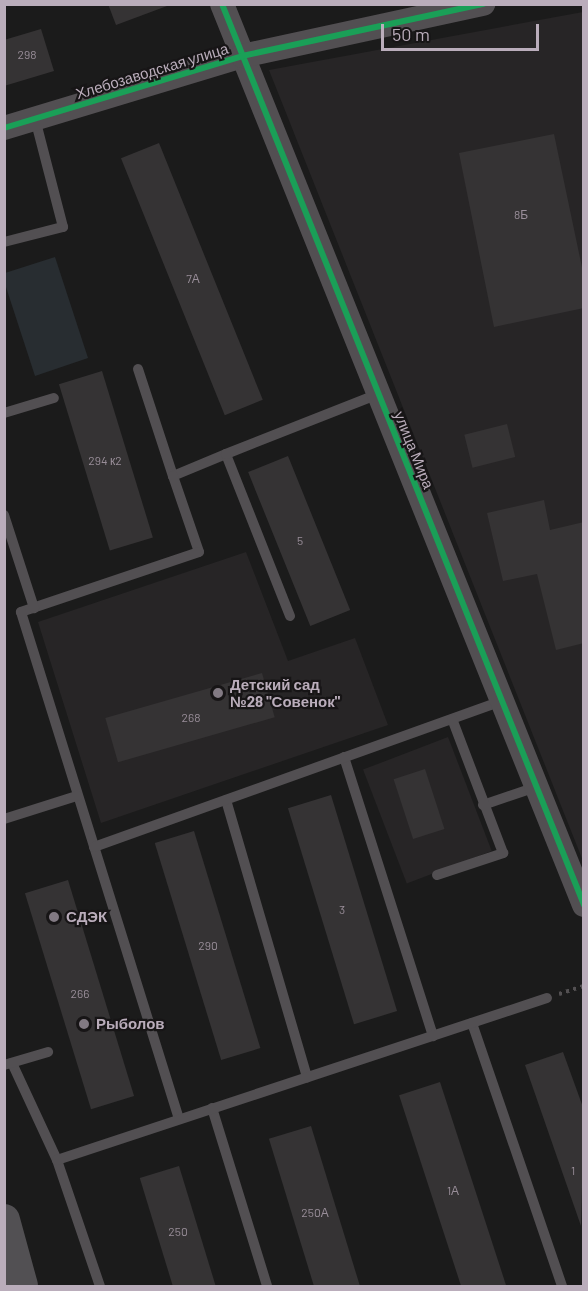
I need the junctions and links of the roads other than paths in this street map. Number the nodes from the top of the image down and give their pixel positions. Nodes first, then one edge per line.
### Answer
1 (222, 4) edge
2 (483, 4) edge
3 (242, 56) junction
4 (35, 119) junction
5 (4, 128) edge
6 (4, 243) edge
7 (138, 369) dead end
8 (378, 394) junction
9 (54, 398) dead end
10 (4, 413) edge
11 (226, 454) junction
12 (173, 476) junction
13 (4, 515) edge
14 (34, 608) junction
15 (290, 616) dead end
16 (502, 701) junction
17 (452, 719) junction
18 (344, 758) junction
19 (536, 787) junction
20 (77, 796) junction
21 (225, 800) junction
22 (483, 805) junction
23 (4, 819) edge
24 (94, 847) junction
25 (437, 875) dead end
26 (584, 904) edge
27 (547, 998) road end
28 (472, 1023) junction
29 (433, 1036) junction
30 (48, 1052) dead end
31 (8, 1064) edge
32 (307, 1077) junction
33 (212, 1108) junction
34 (179, 1119) junction
35 (57, 1160) junction
36 (4, 1220) edge
37 (22, 1287) edge
38 (100, 1287) edge
39 (267, 1287) edge
40 (562, 1287) edge

1 - 3 street, улица Мира
2 - 3 street, Хлебозаводская улица
3 - 4 street, Хлебозаводская улица
3 - 8 street, улица Мира
4 - 5 street, Хлебозаводская улица
4 - 6 lane
7 - 12 lane
8 - 11 lane
8 - 16 street, улица Мира
9 - 10 lane
11 - 12 lane
11 - 15 lane
12 - 14 lane
13 - 14 lane
14 - 20 lane
16 - 17 lane
16 - 19 street, улица Мира
17 - 18 lane
17 - 22 lane
18 - 21 lane
18 - 29 lane
19 - 22 lane
19 - 26 street, улица Мира
20 - 23 lane
20 - 24 lane
21 - 24 lane
21 - 32 lane
22 - 25 lane
24 - 34 lane
27 - 28 lane
28 - 29 lane
28 - 40 lane
29 - 32 lane
30 - 31 lane
31 - 35 lane
32 - 33 lane
33 - 34 lane
33 - 39 lane
34 - 35 lane
35 - 38 lane
36 - 37 main road

